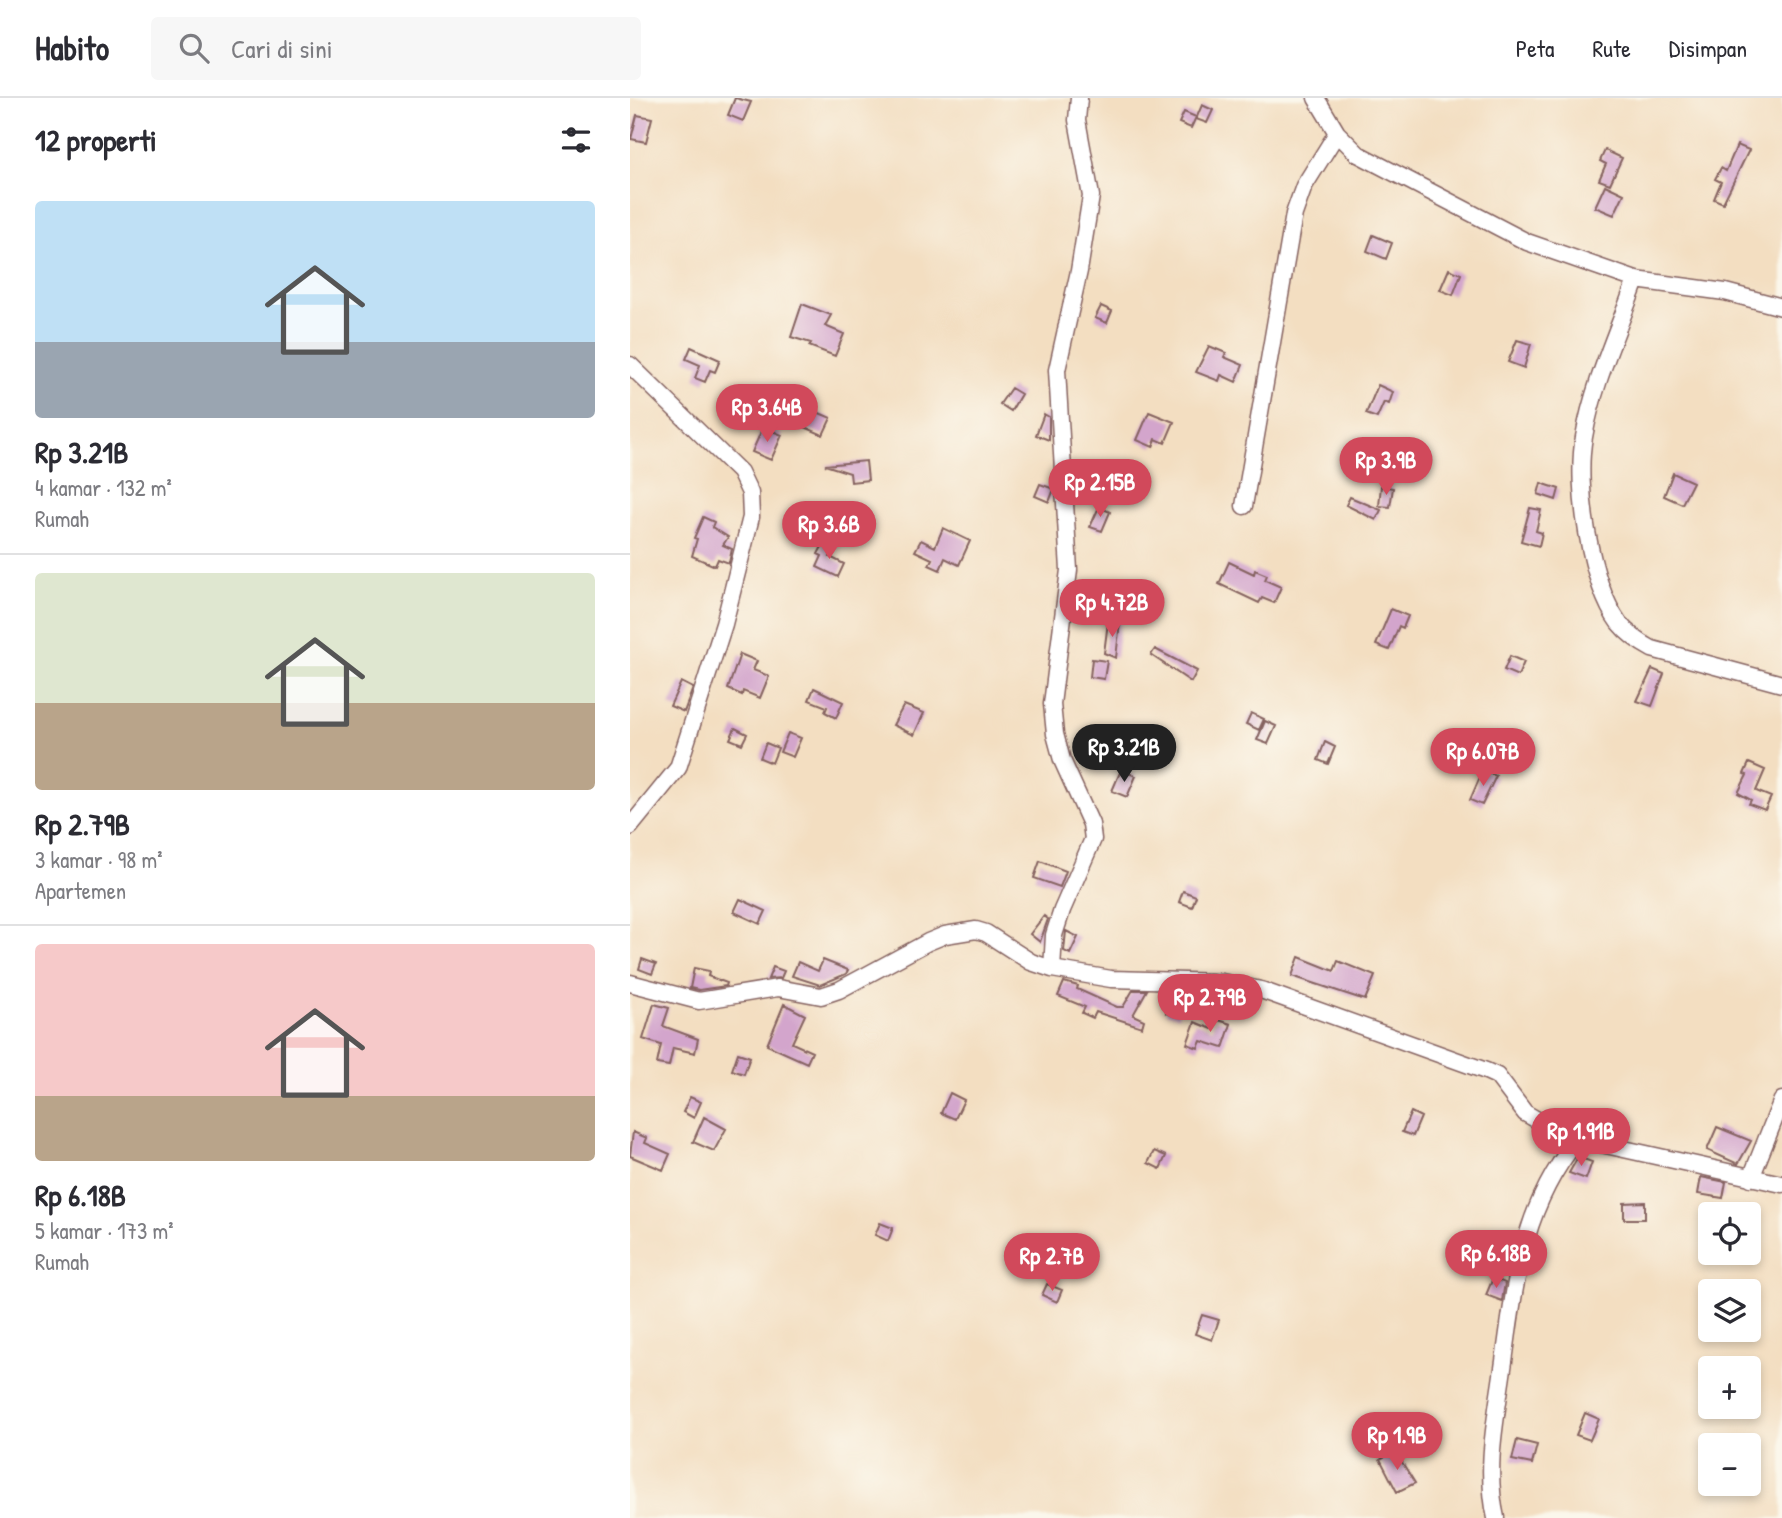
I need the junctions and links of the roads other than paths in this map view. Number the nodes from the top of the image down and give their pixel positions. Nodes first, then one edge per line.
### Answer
1 (1079, 98) edge
2 (1316, 98) edge
3 (1338, 133) junction
4 (1636, 280) junction
5 (1782, 307) edge
6 (630, 365) edge
7 (1244, 506) dead end
8 (1782, 684) edge
9 (630, 827) edge
10 (1052, 969) junction
11 (630, 983) edge
12 (1782, 1100) edge
13 (1577, 1140) junction
14 (1751, 1178) junction
15 (1782, 1184) edge
16 (1496, 1518) edge

1 - 10 street
2 - 3 street
3 - 4 street
3 - 7 street
4 - 5 street
4 - 8 street
6 - 9 street
10 - 11 street
10 - 13 street
12 - 14 street
13 - 14 street
13 - 16 street
14 - 15 street

